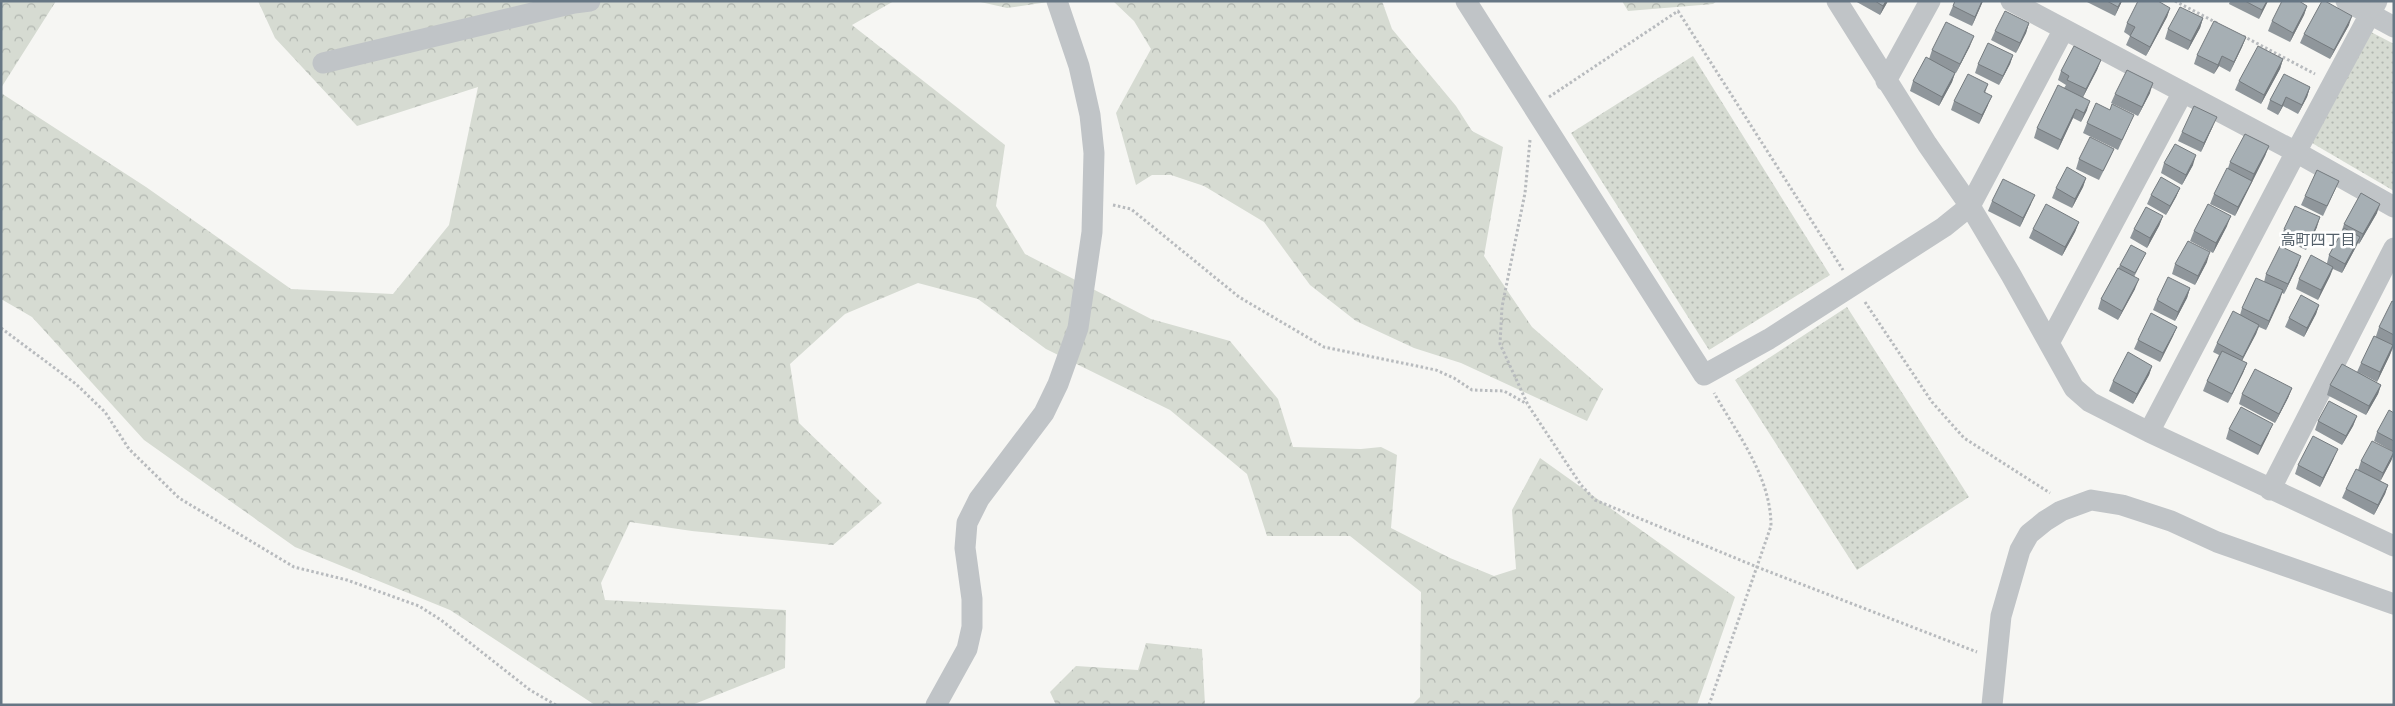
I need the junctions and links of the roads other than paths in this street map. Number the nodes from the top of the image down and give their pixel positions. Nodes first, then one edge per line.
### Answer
1 (590, 1) edge
2 (1057, 1) edge
3 (1466, 1) edge
4 (1837, 1) edge
5 (1930, 1) edge
6 (2011, 1) edge
7 (2346, 1) edge
8 (2374, 8) edge
9 (2394, 27) edge
10 (2064, 29) junction
11 (323, 63) dead end
12 (1886, 81) junction
13 (2182, 92) junction
14 (2296, 152) junction
15 (1970, 206) junction
16 (2394, 207) edge
17 (2394, 248) edge
18 (2049, 343) junction
19 (2150, 432) junction
20 (2270, 490) junction
21 (2393, 543) edge
22 (2394, 604) edge
23 (936, 705) edge
24 (1992, 705) edge

1 - 11 street
2 - 23 street
3 - 15 street
4 - 12 street
5 - 12 street
6 - 10 street
7 - 8 street
8 - 9 street
8 - 14 street
10 - 13 street
10 - 15 street
12 - 15 street
13 - 14 street
13 - 18 street
14 - 16 street
14 - 19 street
15 - 18 street
17 - 20 street
18 - 19 street
19 - 20 street
20 - 21 street
22 - 24 street

